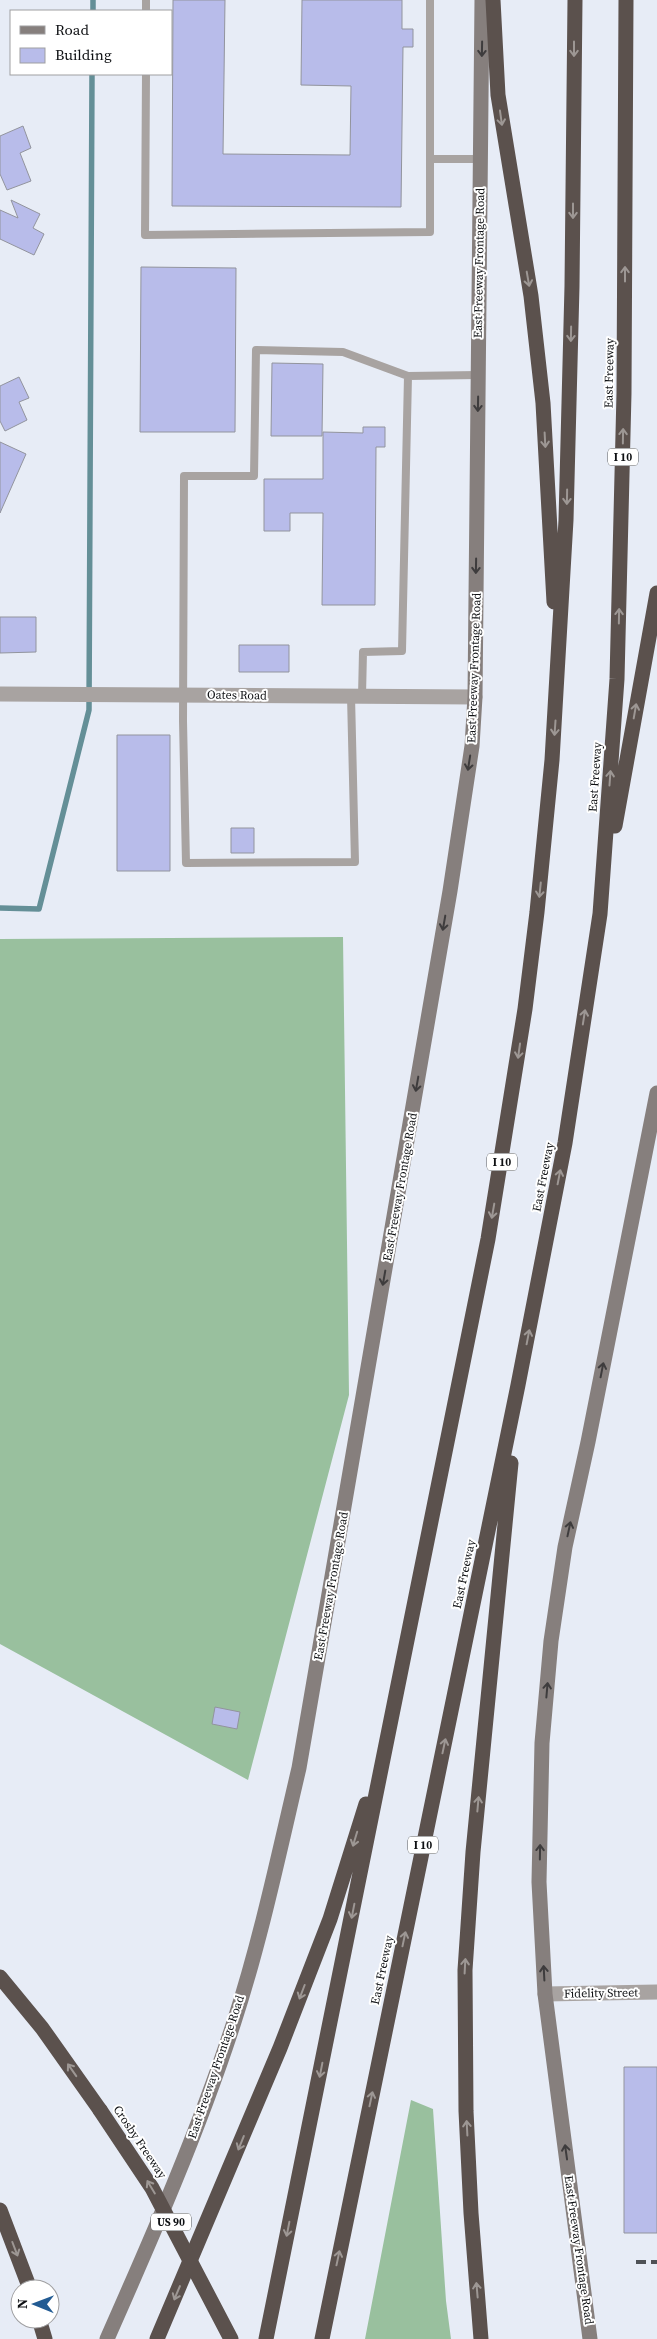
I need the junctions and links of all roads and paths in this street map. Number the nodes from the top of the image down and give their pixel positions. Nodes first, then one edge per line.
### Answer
1 (430, 0) edge
2 (482, 0) edge
3 (493, 0) edge
4 (575, 0) edge
5 (626, 0) edge
6 (146, 75) edge
7 (430, 159) junction
8 (480, 159) junction
9 (478, 375) junction
10 (408, 376) junction
11 (657, 593) edge
12 (558, 679) junction
13 (0, 694) edge
14 (183, 695) junction
15 (356, 696) junction
16 (475, 697) junction
17 (600, 914) junction
18 (657, 1093) edge
19 (518, 1384) junction
20 (408, 1640) junction
21 (0, 1977) edge
22 (657, 1992) edge
23 (545, 1994) junction
24 (0, 2210) edge
25 (26, 2279) edge
26 (107, 2339) edge
27 (157, 2339) edge
28 (231, 2339) edge
29 (266, 2339) edge
30 (323, 2339) edge
31 (482, 2339) edge
32 (590, 2339) edge

1 - 7 lane
2 -> 8 main road, East Freeway Frontage Road
3 -> 12 highway
4 -> 12 highway, I 10
17 -> 5 highway, East Freeway / I 10
6 - 7 lane
7 - 8 lane
8 - 9 main road, East Freeway Frontage Road
9 - 10 lane
9 -> 16 main road, East Freeway Frontage Road
10 - 14 lane
10 - 15 lane
17 -> 11 highway
12 -> 20 highway, I 10
13 - 14 street, Oates Road
14 - 15 street, Oates Road
14 - 15 lane
15 - 16 street, Oates Road
16 -> 26 main road, East Freeway Frontage Road
19 -> 17 highway, East Freeway / I 10
23 -> 18 main road, East Freeway Frontage Road
30 -> 19 highway, East Freeway / I 10
31 -> 19 highway
20 -> 27 highway
20 -> 29 highway, I 10
28 -> 21 highway, Crosby Freeway / US 90, bridge
22 - 23 street, Fidelity Street
32 -> 23 main road, East Freeway Frontage Road
24 -> 25 highway

